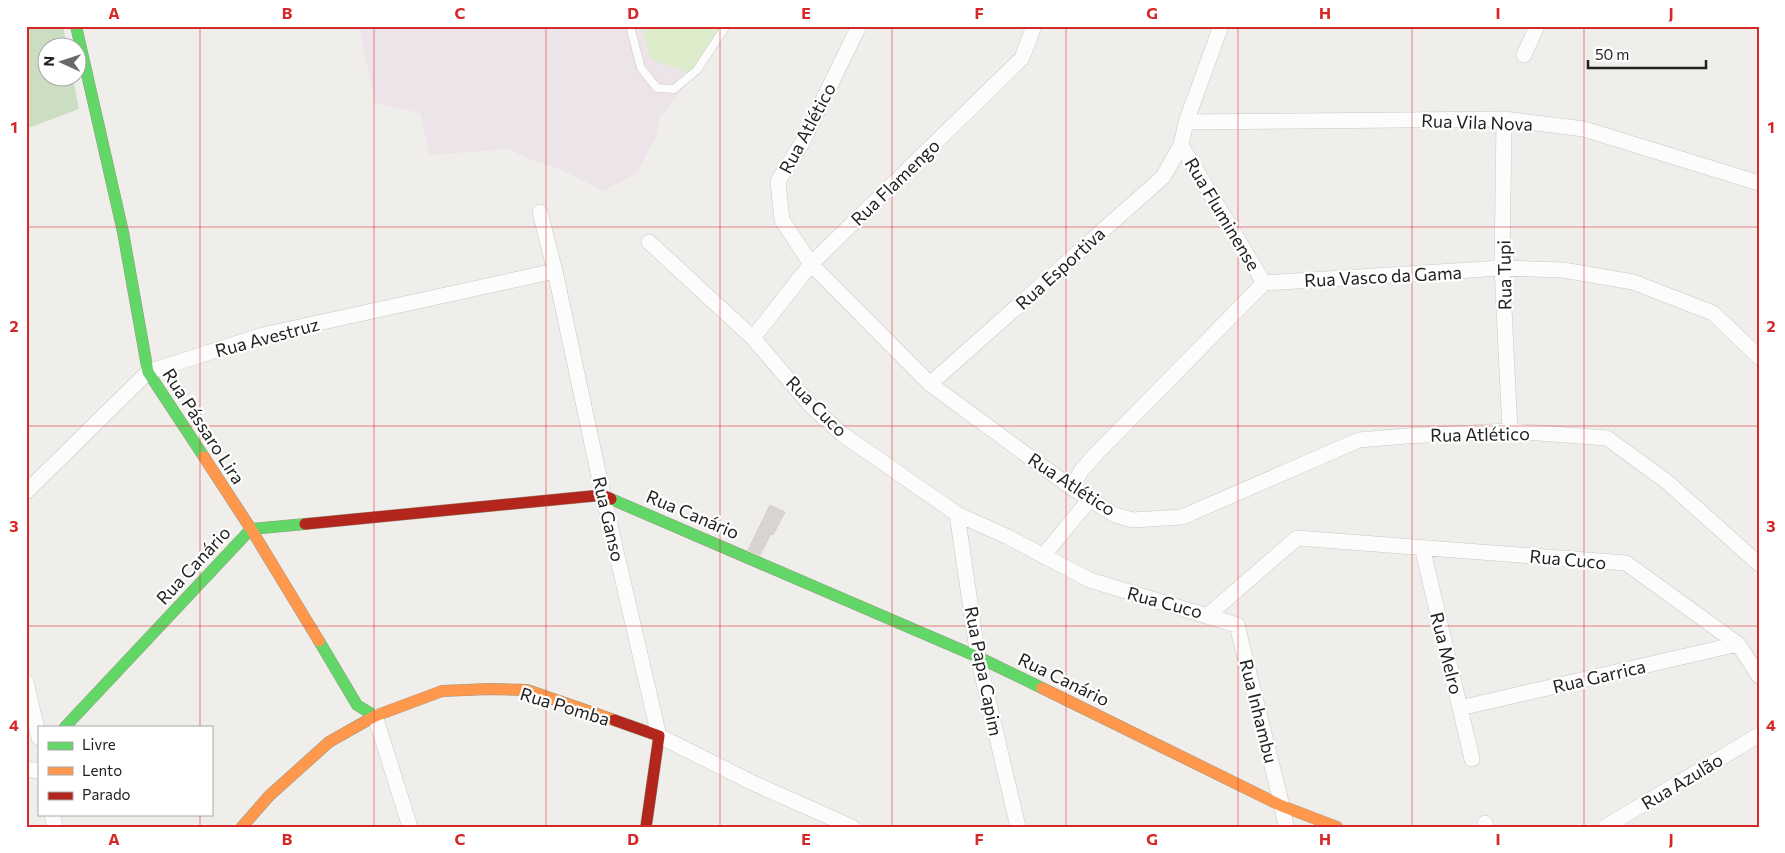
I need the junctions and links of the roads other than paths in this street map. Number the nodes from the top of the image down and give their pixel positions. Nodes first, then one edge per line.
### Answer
1 (76, 26) edge
2 (630, 26) edge
3 (726, 26) edge
4 (859, 26) edge
5 (1034, 26) edge
6 (1221, 26) edge
7 (1537, 26) edge
8 (1524, 55) dead end
9 (1504, 119) junction
10 (1186, 122) junction
11 (1181, 145) junction
12 (1759, 183) edge
13 (540, 212) dead end
14 (649, 242) dead end
15 (811, 264) junction
16 (1502, 268) junction
17 (555, 271) junction
18 (1264, 283) junction
19 (753, 338) junction
20 (1759, 357) edge
21 (148, 372) junction
22 (930, 384) junction
23 (1510, 431) junction
24 (1072, 488) junction
25 (26, 492) edge
26 (604, 495) junction
27 (1090, 499) junction
28 (957, 514) junction
29 (251, 529) junction
30 (1422, 547) junction
31 (1043, 556) junction
32 (1759, 564) edge
33 (1207, 616) junction
34 (1738, 644) junction
35 (978, 657) junction
36 (1759, 676) edge
37 (26, 682) edge
38 (1460, 708) junction
39 (375, 716) junction
40 (66, 726) edge
41 (38, 734) edge
42 (659, 736) junction
43 (1759, 736) edge
44 (1472, 759) dead end
45 (1282, 806) junction
46 (242, 827) edge
47 (410, 827) edge
48 (646, 827) edge
49 (852, 827) edge
50 (1018, 827) edge
51 (1286, 827) edge
52 (1337, 827) edge
53 (1605, 827) edge

1 - 21 street, Rua Pássaro Lira
2 - 3 lane
4 - 15 street, Rua Atlético
5 - 15 street, Rua Flamengo
6 - 10 street, Rua Esportiva
7 - 8 street
9 - 10 street, Rua Vila Nova
9 - 12 street, Rua Vila Nova
9 - 16 street, Rua Tupi
10 - 11 street, Rua Esportiva
11 - 18 street, Rua Fluminense
11 - 22 street, Rua Esportiva
13 - 17 street, Rua Ganso
14 - 19 street, Rua Cuco
15 - 19 street, Rua Flamengo
15 - 22 street, Rua Atlético
16 - 18 street, Rua Vasco da Gama
16 - 20 street, Rua Vasco da Gama
16 - 23 street, Rua Tupi
17 - 21 street, Rua Avestruz
17 - 26 street, Rua Ganso
18 - 24 street
19 - 28 street, Rua Cuco
21 - 25 street, Rua Avestruz
21 - 29 street, Rua Pássaro Lira
22 - 24 street, Rua Atlético
23 - 27 street, Rua Atlético
23 - 32 street, Rua Atlético
24 - 27 street, Rua Atlético
26 - 29 street, Rua Canário
26 - 35 street, Rua Canário
26 - 42 street, Rua Ganso
27 - 31 street
28 - 31 street, Rua Cuco
28 - 35 street, Rua Papa Capim
29 - 39 street, Rua Pássaro Lira
29 - 40 street, Rua Canário
30 - 33 street, Rua Cuco
30 - 34 street, Rua Cuco
30 - 38 street, Rua Melro
31 - 33 street, Rua Cuco
33 - 45 street, Rua Inhambu
34 - 36 street, Rua Cuco
34 - 38 street, Rua Garrica
35 - 45 street, Rua Canário
35 - 50 street, Rua Papa Capim
37 - 41 street
38 - 44 street, Rua Melro
39 - 42 street, Rua Pomba
39 - 46 street, Rua Pomba
39 - 47 street
42 - 48 street, Rua Ganso
42 - 49 street, Rua Pomba
43 - 53 street, Rua Azulão
45 - 51 street, Rua Inhambu
45 - 52 street, Rua Canário

